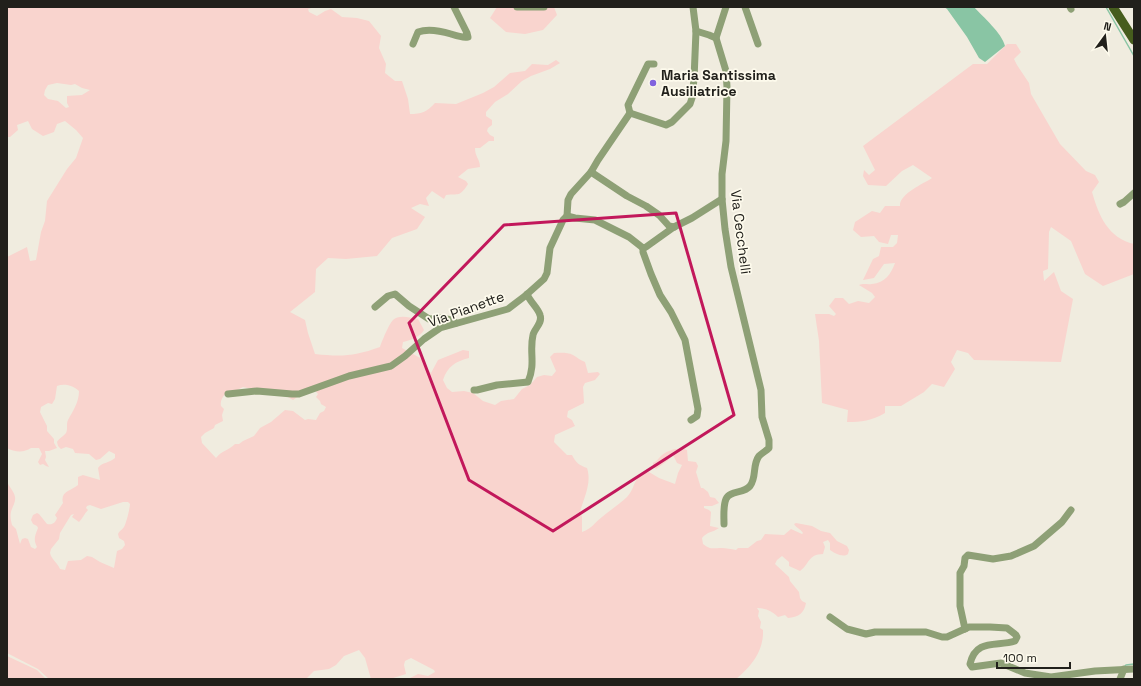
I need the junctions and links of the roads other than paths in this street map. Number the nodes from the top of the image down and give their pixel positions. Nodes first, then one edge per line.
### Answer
1 (454, 7) edge
2 (517, 7) edge
3 (544, 7) edge
4 (693, 7) edge
5 (726, 7) edge
6 (745, 7) edge
7 (1113, 7) edge
8 (696, 31) junction
9 (716, 38) junction
10 (1134, 40) edge
11 (413, 44) dead end
12 (758, 44) dead end
13 (654, 64) dead end
14 (630, 113) junction
15 (591, 172) junction
16 (1134, 193) edge
17 (722, 199) junction
18 (1120, 204) dead end
19 (567, 216) junction
20 (674, 227) junction
21 (643, 248) junction
22 (527, 294) junction
23 (374, 307) dead end
24 (456, 323) junction
25 (474, 390) dead end
26 (228, 394) dead end
27 (691, 420) dead end
28 (1071, 510) dead end
29 (724, 524) dead end
30 (830, 617) dead end
31 (965, 629) junction
32 (1134, 669) edge
33 (1122, 670) junction
34 (1120, 679) edge

1 - 11 street
2 - 3 street
4 - 8 street
5 - 9 street
6 - 12 street
7 - 10 main road
8 - 9 street
8 - 14 street
9 - 17 street, Via Cecchelli
13 - 14 street
14 - 15 street
15 - 19 street
15 - 20 street
16 - 18 street
17 - 20 street
17 - 29 street, Via Cecchelli
19 - 21 street
19 - 22 street, Via Pianette
20 - 21 street
21 - 27 street
22 - 24 street, Via Pianette
22 - 25 street
23 - 24 street
24 - 26 street, Via Pianette
28 - 31 street
30 - 31 street
31 - 33 street
32 - 33 street
33 - 34 street

